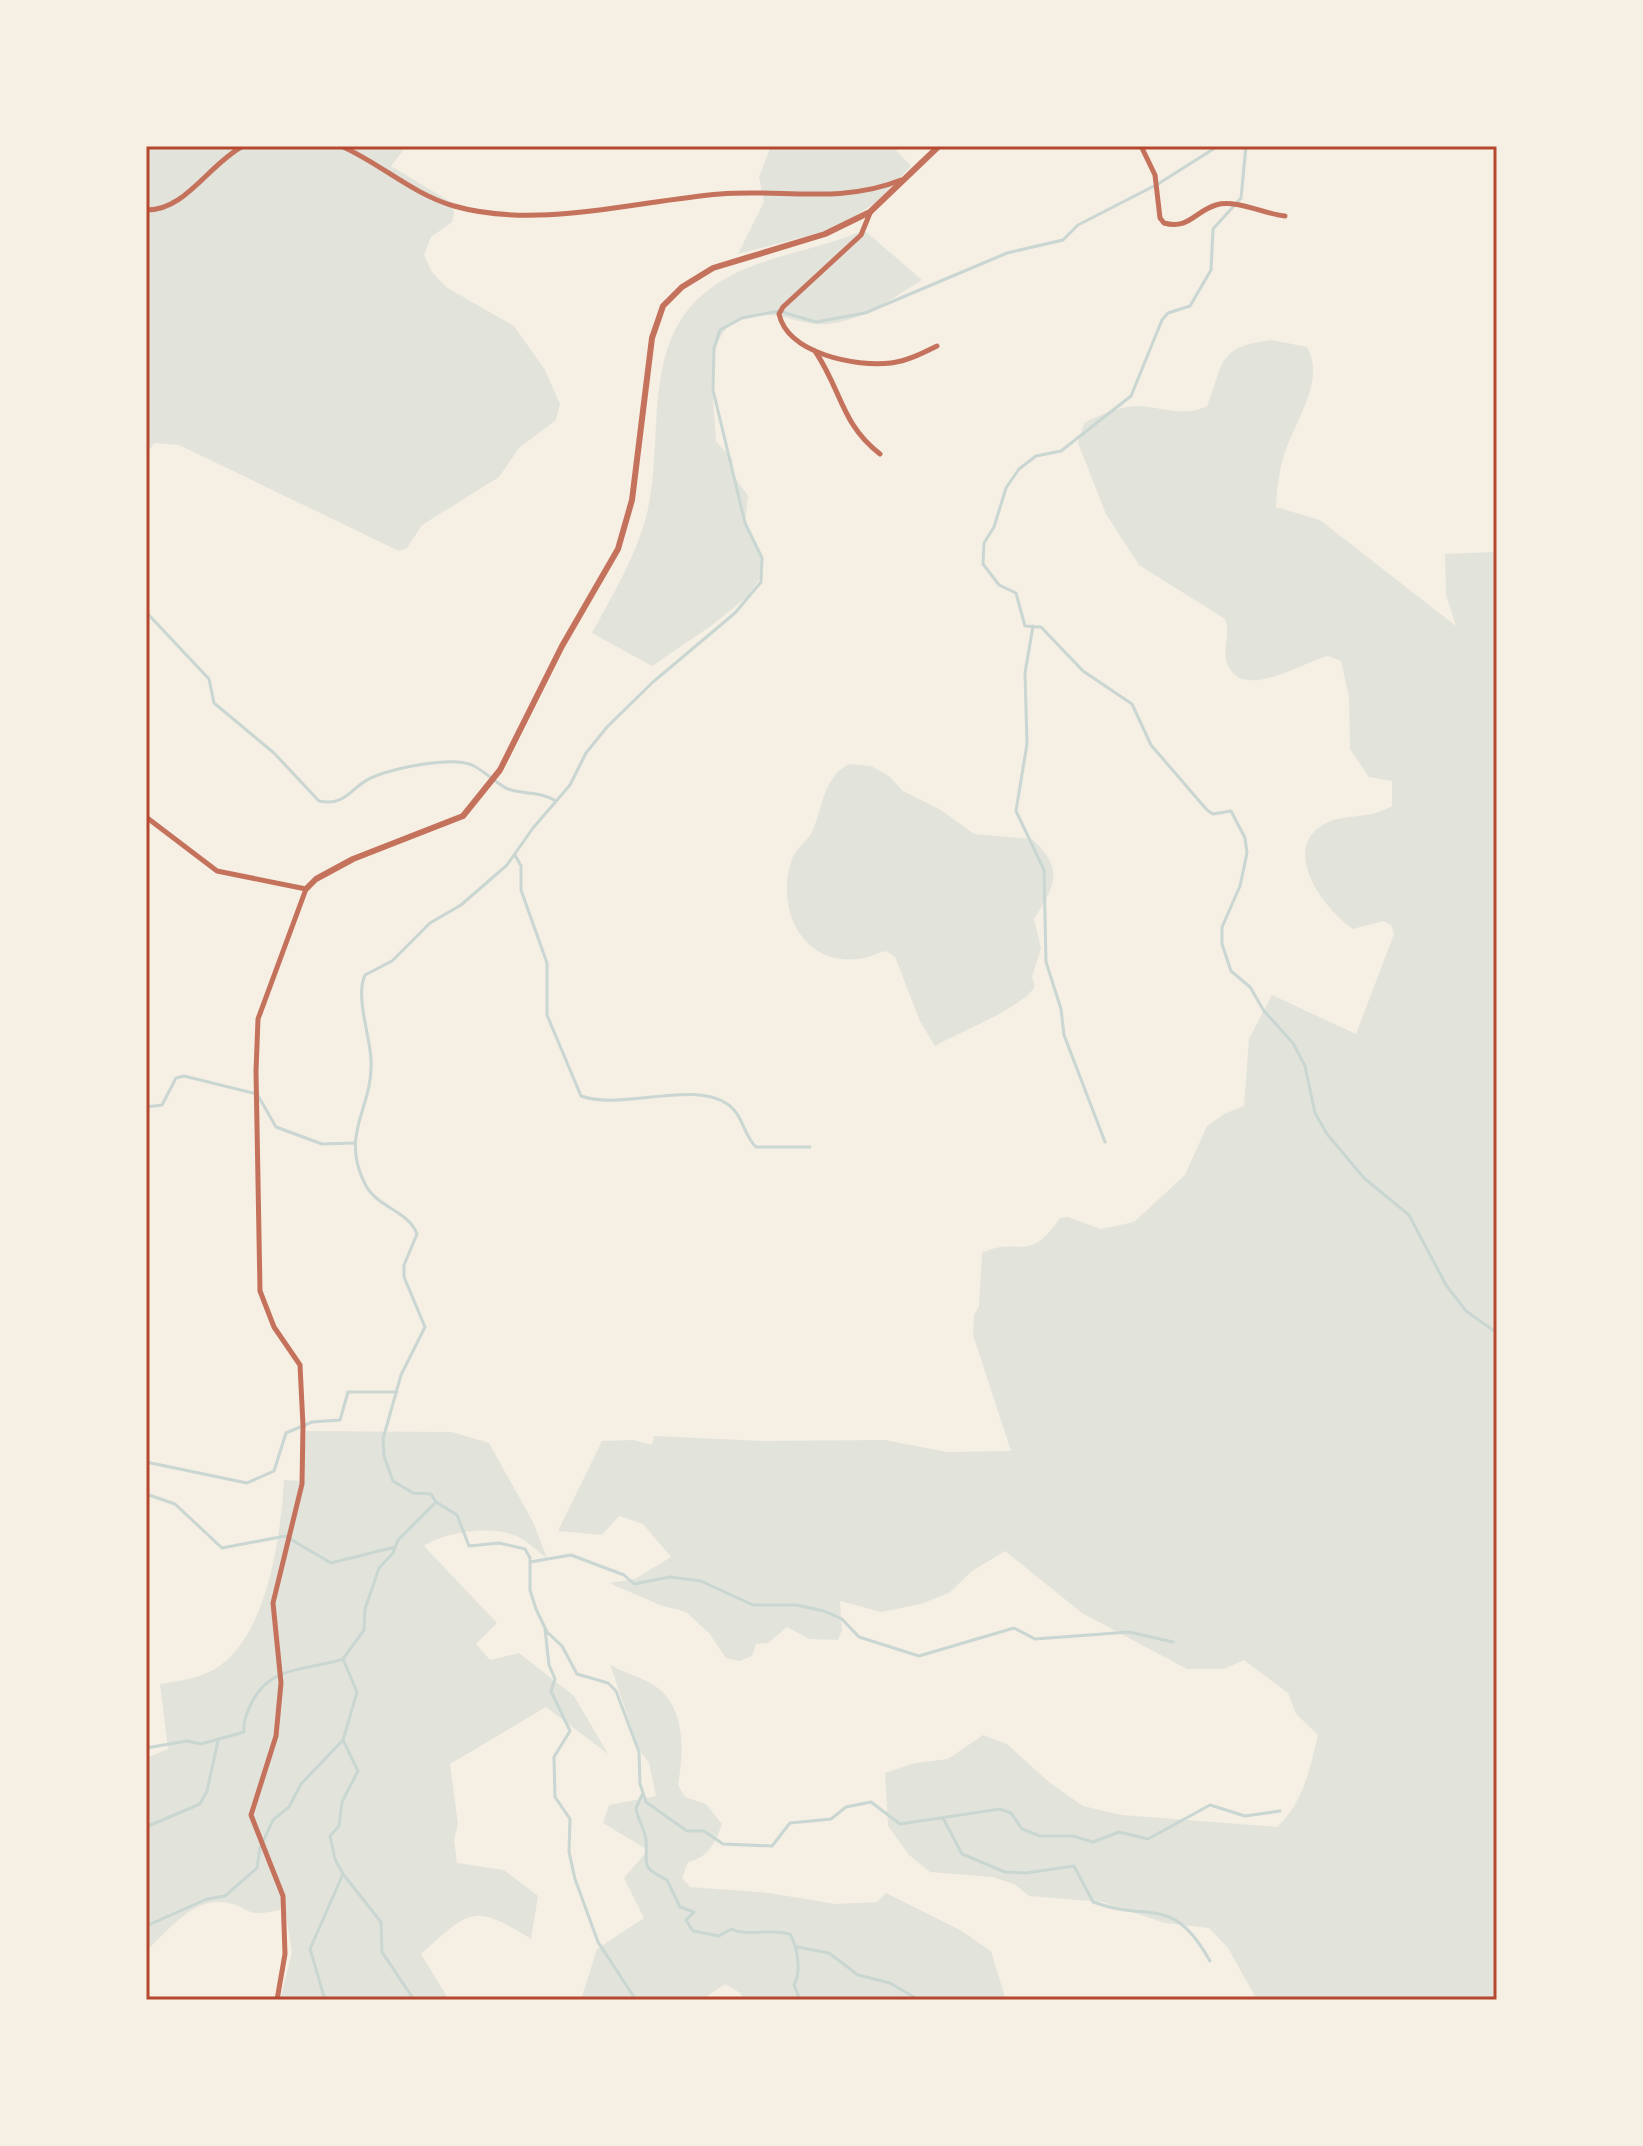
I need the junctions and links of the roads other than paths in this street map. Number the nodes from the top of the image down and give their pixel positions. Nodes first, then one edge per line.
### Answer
1 (243, 146) edge
2 (341, 146) edge
3 (939, 146) edge
4 (1141, 146) edge
5 (906, 178) junction
6 (146, 210) edge
7 (870, 212) junction
8 (1285, 216) dead end
9 (937, 346) dead end
10 (815, 350) junction
11 (880, 454) dead end
12 (146, 817) edge
13 (306, 889) junction
14 (277, 2000) edge

1 - 6 street
2 - 5 street
3 - 5 street
4 - 8 street
5 - 7 street
7 - 10 street
7 - 13 street
9 - 10 street
10 - 11 street
12 - 13 street
13 - 14 street

